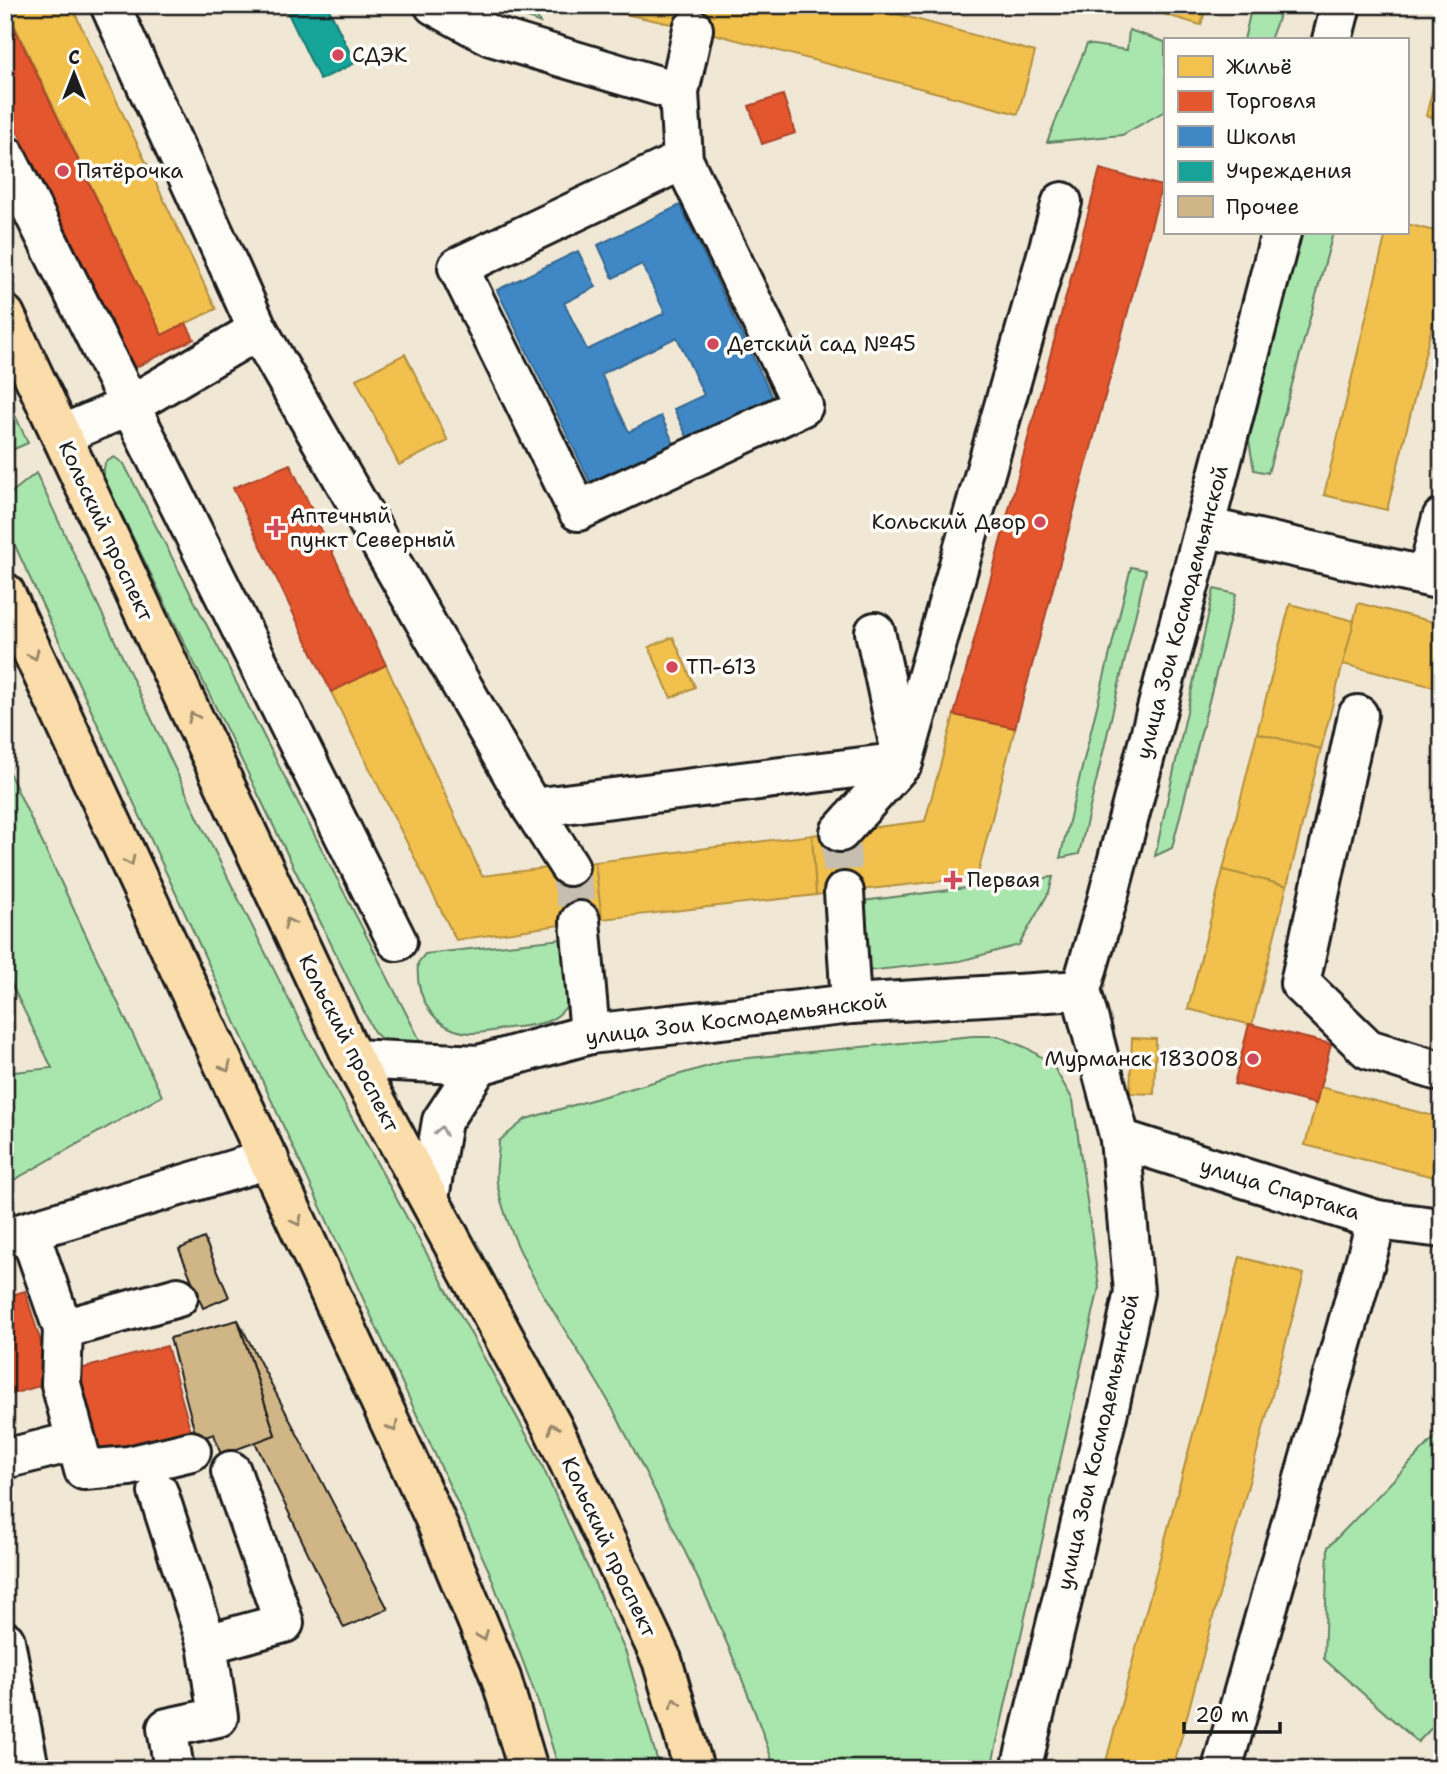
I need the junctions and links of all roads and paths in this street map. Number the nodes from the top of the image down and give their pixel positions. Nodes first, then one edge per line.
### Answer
1 (110, 5) edge
2 (434, 5) edge
3 (1341, 5) edge
4 (693, 29) dead end
5 (1333, 38) edge
6 (680, 92) junction
7 (5, 155) edge
8 (684, 160) junction
9 (1062, 202) dead end
10 (1282, 234) edge
11 (5, 315) edge
12 (258, 330) junction
13 (129, 406) junction
14 (61, 435) junction
15 (1442, 518) edge
16 (1204, 527) junction
17 (1434, 578) edge
18 (5, 593) edge
19 (875, 632) dead end
20 (1358, 715) dead end
21 (903, 762) junction
22 (532, 808) junction
23 (840, 832) dead end
24 (569, 866) tunnel mouth
25 (844, 892) tunnel mouth
26 (580, 921) tunnel mouth
27 (397, 941) dead end
28 (1081, 990) junction
29 (851, 1004) junction
30 (590, 1034) junction
31 (353, 1059) junction
32 (478, 1065) junction
33 (1442, 1072) edge
34 (1120, 1139) junction
35 (269, 1159) junction
36 (429, 1198) junction
37 (1377, 1220) junction
38 (1442, 1228) edge
39 (17, 1235) edge
40 (178, 1297) dead end
41 (63, 1329) junction
42 (76, 1441) junction
43 (191, 1451) dead end
44 (5, 1459) edge
45 (230, 1471) dead end
46 (158, 1492) dead end
47 (5, 1641) edge
48 (207, 1644) junction
49 (29, 1769) edge
50 (174, 1769) edge
51 (528, 1769) edge
52 (694, 1769) edge
53 (1021, 1769) edge
54 (1222, 1769) edge

1 - 12 street
2 - 6 street
3 - 5 street
4 - 6 street
6 - 8 street
7 - 13 street
8 - 8 street
9 - 21 street
10 - 16 street, улица Зои Космодемьянской
11 - 14 main road, Кольский проспект
12 - 13 street
12 - 22 street
13 - 14 street
13 - 27 street
31 -> 14 main road, Кольский проспект
15 - 17 street
16 - 17 street
16 - 28 street, улица Зои Космодемьянской
18 -> 35 main road
19 - 21 street
20 - 33 street
21 - 22 street
21 - 23 street
22 - 24 street
25 - 29 street
26 - 30 street
28 - 29 street, улица Зои Космодемьянской
28 - 34 street, улица Зои Космодемьянской
29 - 30 street, улица Зои Космодемьянской
30 - 32 street, улица Зои Космодемьянской
31 - 32 street, улица Зои Космодемьянской
31 - 36 main road, Кольский проспект
36 -> 32 street
34 - 37 street, улица Спартака
34 - 53 street, улица Зои Космодемьянской
35 - 39 street
35 -> 51 main road
52 -> 36 main road, Кольский проспект
37 - 38 street, улица Спартака
37 - 54 street
39 - 41 street
40 - 41 street
41 - 42 street
42 - 43 street
42 - 44 street
45 - 48 street
46 - 48 street
47 - 49 street
48 - 50 street

